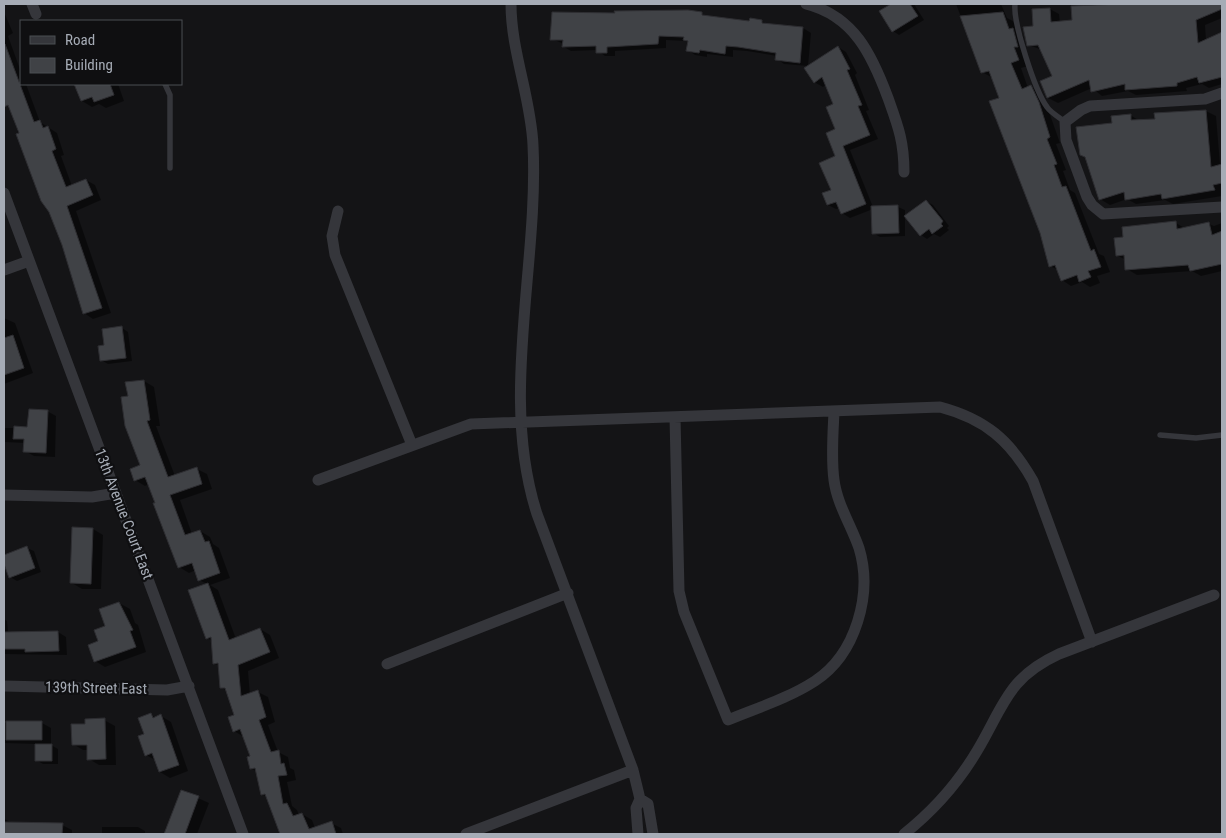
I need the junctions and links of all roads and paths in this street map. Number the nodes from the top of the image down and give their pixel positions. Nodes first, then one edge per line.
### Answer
1 (511, 4) edge
2 (806, 4) edge
3 (1015, 4) edge
4 (165, 85) edge
5 (1222, 93) edge
6 (1064, 122) junction
7 (170, 168) dead end
8 (904, 172) dead end
9 (4, 193) edge
10 (1222, 207) edge
11 (338, 211) dead end
12 (29, 261) junction
13 (4, 270) edge
14 (834, 412) junction
15 (675, 417) junction
16 (521, 420) junction
17 (1160, 435) dead end
18 (1222, 435) edge
19 (412, 445) junction
20 (318, 480) dead end
21 (116, 492) junction
22 (4, 495) edge
23 (568, 593) junction
24 (1214, 595) dead end
25 (1092, 642) junction
26 (387, 664) dead end
27 (4, 686) edge
28 (189, 686) junction
29 (632, 770) junction
30 (640, 799) junction
31 (243, 834) edge
32 (466, 834) edge
33 (638, 834) edge
34 (653, 834) edge
35 (904, 834) edge

1 - 16 street
2 - 8 street
3 - 6 lane
4 - 7 lane
5 - 6 street
6 - 10 street
9 - 12 street, 13th Avenue Court East
11 - 19 street
12 - 13 street
12 - 21 street, 13th Avenue Court East
14 - 15 street
14 - 15 street
14 - 25 street
15 - 16 street
16 - 19 street
16 - 23 street
17 - 18 lane
19 - 20 street
21 - 22 street
21 - 28 street, 13th Avenue Court East
23 - 26 street
23 - 29 street
24 - 25 street
25 - 35 street
27 - 28 street, 139th Street East
28 - 31 street, 13th Avenue Court East
29 - 30 street
29 - 32 street
30 - 33 street
30 - 34 street

